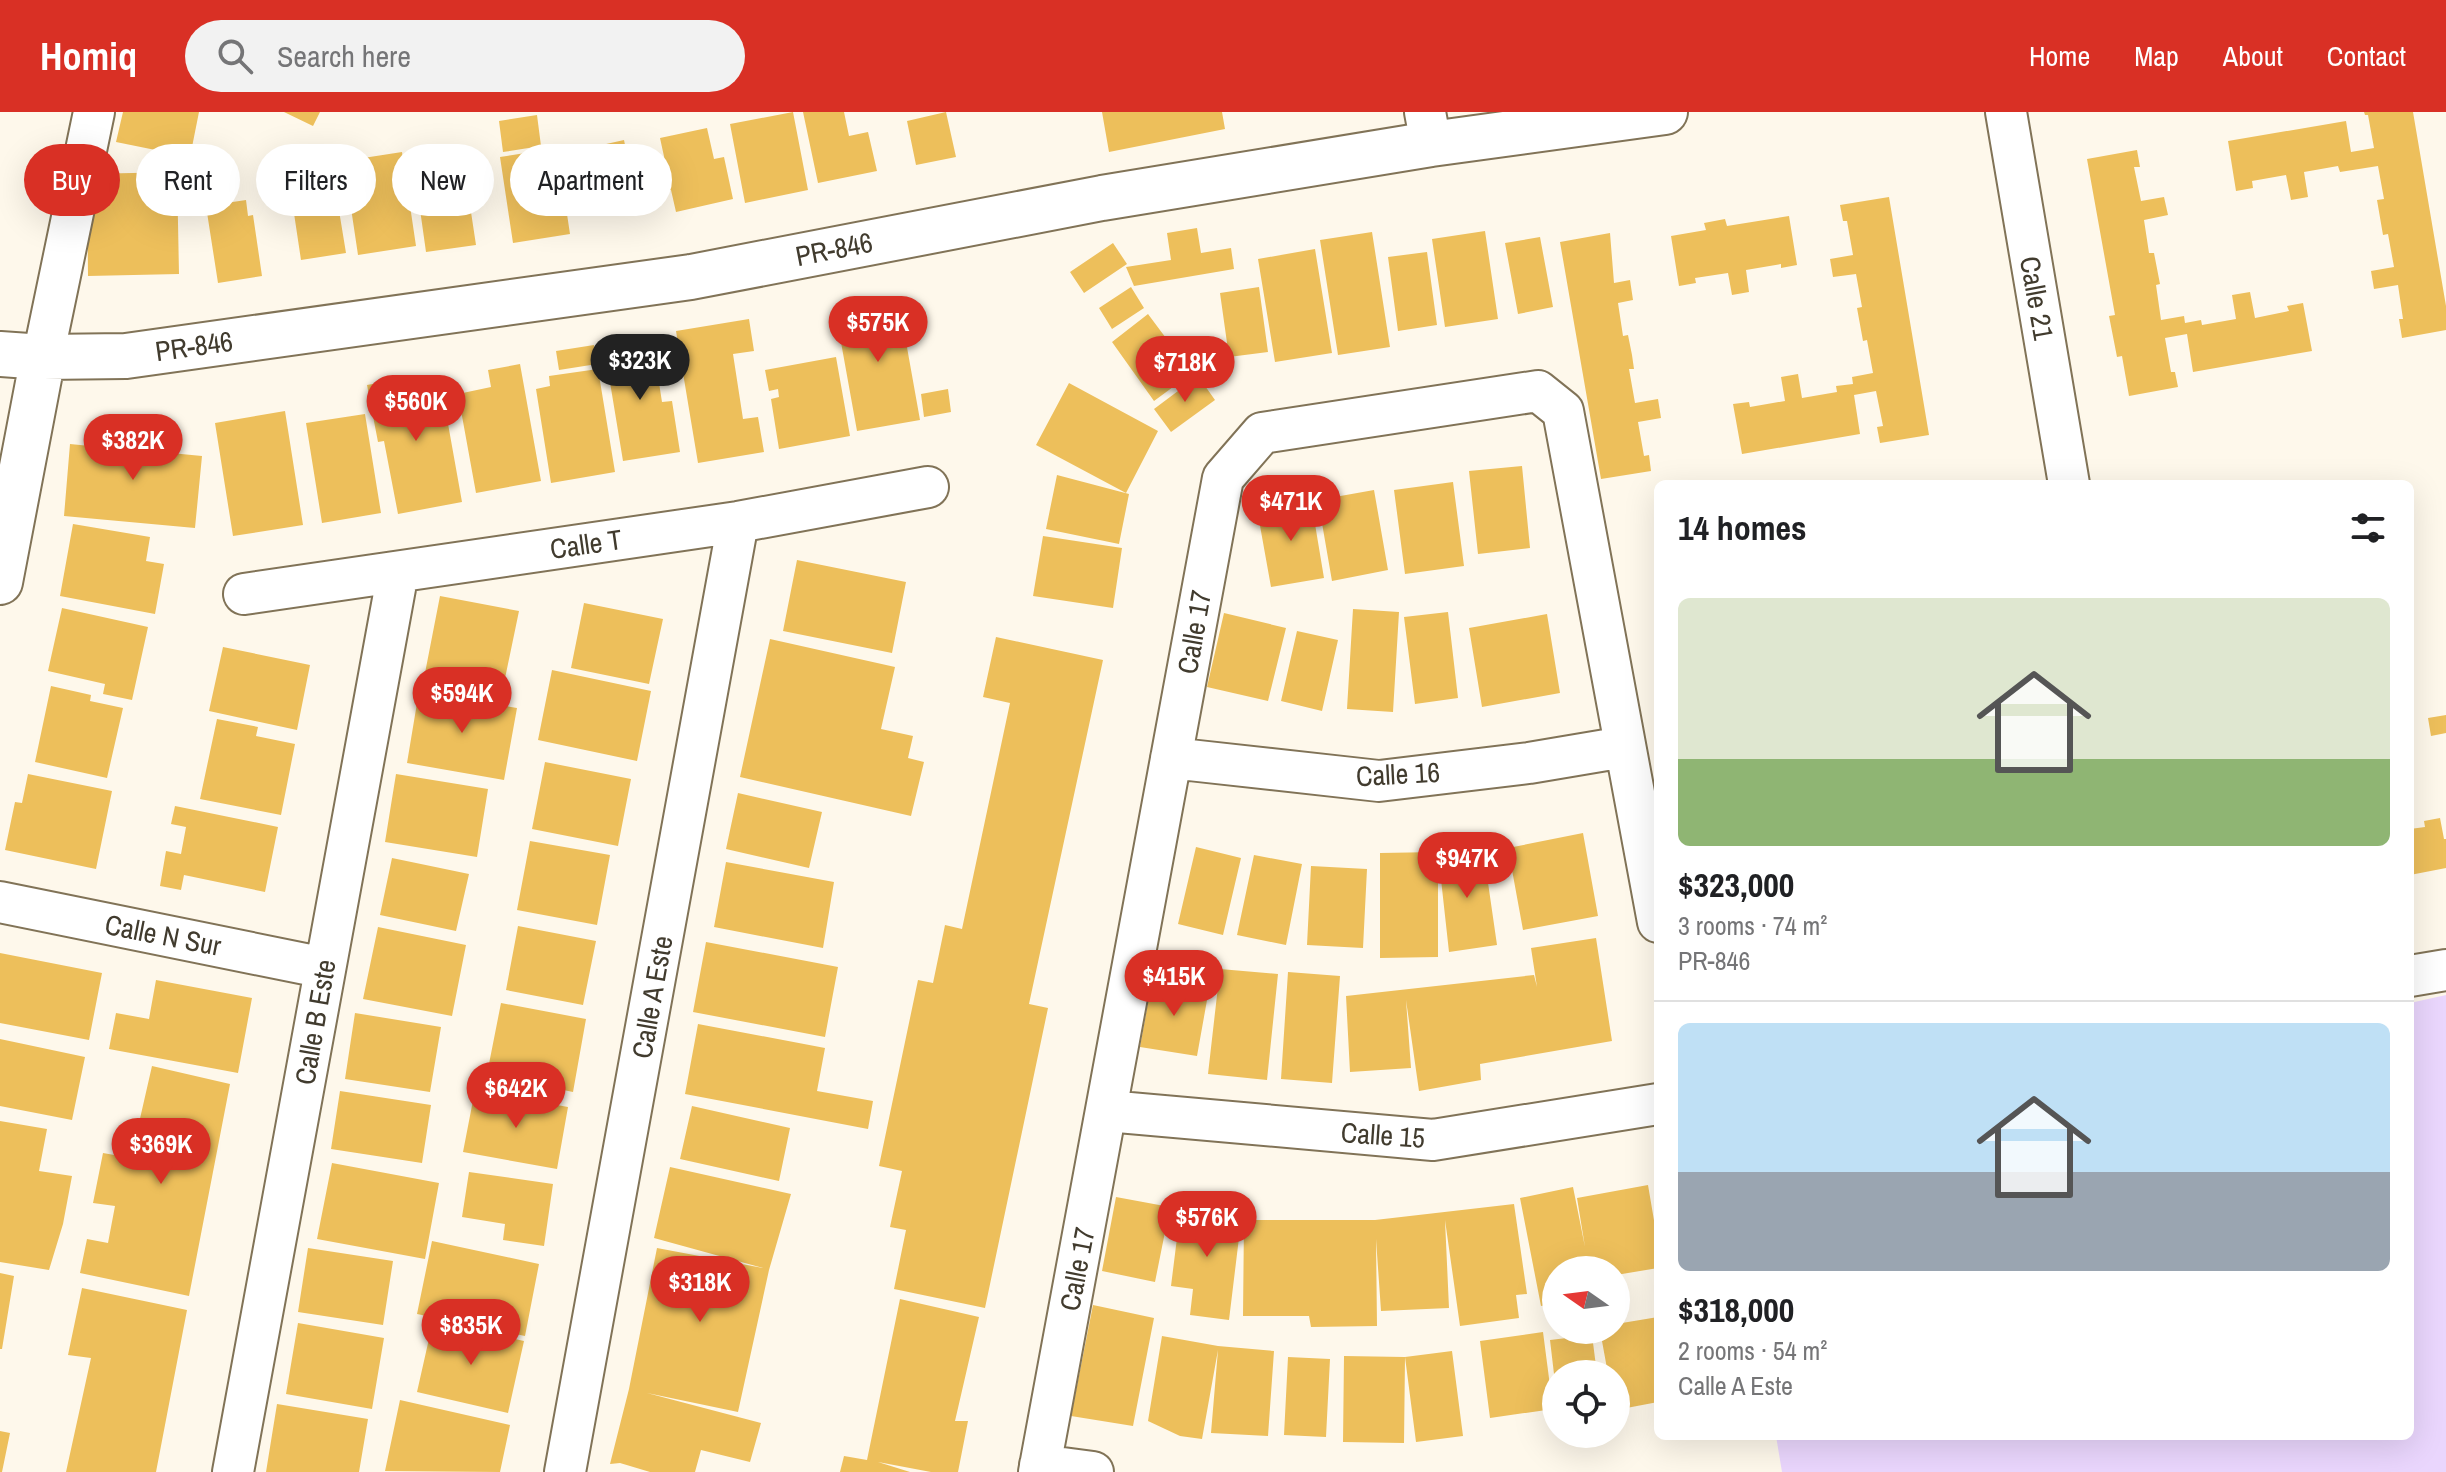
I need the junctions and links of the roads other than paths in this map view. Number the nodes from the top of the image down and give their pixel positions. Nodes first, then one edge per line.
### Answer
1 (94, 112) edge
2 (1665, 112) edge
3 (2006, 112) edge
4 (1428, 128) edge
5 (0, 354) edge
6 (43, 357) junction
7 (2068, 480) edge
8 (928, 487) dead end
9 (738, 522) junction
10 (398, 572) junction
11 (0, 582) edge
12 (244, 594) dead end
13 (1624, 747) junction
14 (1171, 758) junction
15 (1654, 901) edge
16 (0, 902) edge
17 (325, 968) junction
18 (2446, 970) edge
19 (2414, 975) edge
20 (1654, 1105) edge
21 (1107, 1111) junction
22 (1039, 1469) edge
23 (233, 1472) edge
24 (565, 1472) edge
25 (1093, 1472) edge

1 - 6 street
2 - 4 street, PR-846 / PR-846
3 - 7 street, Calle 21
4 - 6 street, PR-846 / PR-846
5 - 6 street, PR-846 / PR-846
6 - 11 street
8 - 9 street, Calle T
9 - 10 street, Calle T
9 - 24 street, Calle A Este
10 - 12 street, Calle T
10 - 17 street, Calle B Este
13 - 14 street, Calle 16
13 - 14 street, Calle 17
13 - 15 street, Calle 17
14 - 21 street, Calle 17
16 - 17 street, Calle N Sur
17 - 23 street, Calle B Este
18 - 19 street
20 - 21 street, Calle 15
21 - 22 street, Calle 17
22 - 25 street

